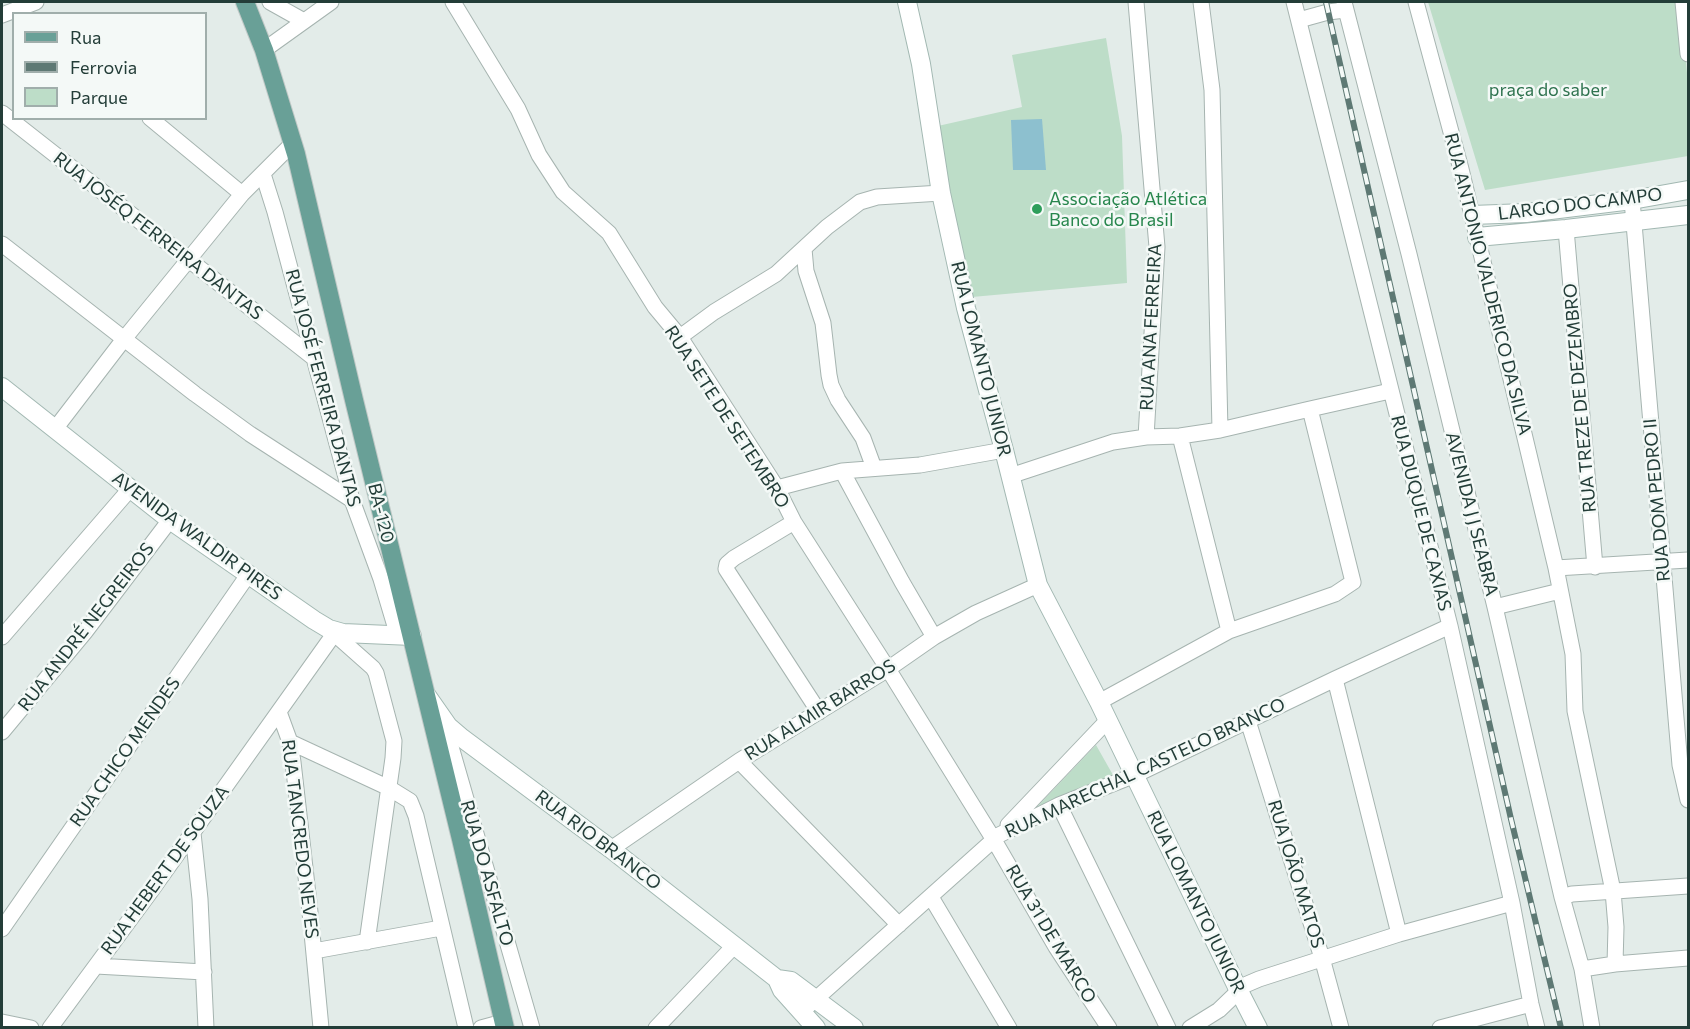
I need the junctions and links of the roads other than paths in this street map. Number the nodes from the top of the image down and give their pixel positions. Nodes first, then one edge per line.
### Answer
1 (36, 2) edge
2 (245, 2) edge
3 (270, 2) edge
4 (331, 2) edge
5 (453, 2) edge
6 (907, 2) edge
7 (1136, 2) edge
8 (1201, 2) edge
9 (1294, 2) edge
10 (1416, 2) edge
11 (1683, 2) edge
12 (1344, 6) edge
13 (13, 12) edge
14 (1299, 20) junction
15 (304, 21) junction
16 (264, 50) junction
17 (1689, 54) edge
18 (2, 113) edge
19 (152, 120) edge
20 (293, 143) junction
21 (263, 174) junction
22 (1689, 190) edge
23 (941, 193) junction
24 (242, 194) junction
25 (1632, 200) junction
26 (1472, 215) junction
27 (1689, 215) edge
28 (1634, 222) junction
29 (1566, 230) junction
30 (1477, 237) junction
31 (2, 244) edge
32 (804, 249) junction
33 (189, 260) junction
34 (680, 337) junction
35 (124, 339) junction
36 (314, 358) junction
37 (2, 387) edge
38 (1390, 391) junction
39 (1310, 409) junction
40 (55, 429) junction
41 (1220, 430) junction
42 (1180, 436) junction
43 (1146, 437) junction
44 (1004, 450) junction
45 (874, 468) junction
46 (842, 471) junction
47 (1010, 476) junction
48 (777, 488) junction
49 (130, 489) junction
50 (352, 500) junction
51 (170, 520) junction
52 (794, 522) junction
53 (1689, 560) edge
54 (1662, 562) junction
55 (1595, 567) junction
56 (1556, 568) junction
57 (248, 575) junction
58 (1038, 585) junction
59 (1560, 591) junction
60 (1495, 607) junction
61 (1450, 626) junction
62 (1229, 631) junction
63 (332, 632) junction
64 (405, 636) junction
65 (2, 637) edge
66 (934, 637) junction
67 (888, 669) junction
68 (1335, 679) junction
69 (426, 695) junction
70 (1099, 702) junction
71 (279, 712) junction
72 (819, 712) junction
73 (443, 719) junction
74 (1107, 721) junction
75 (1248, 721) junction
76 (2, 732) edge
77 (290, 742) junction
78 (739, 761) junction
79 (1135, 775) junction
80 (389, 788) junction
81 (1689, 800) edge
82 (1059, 805) junction
83 (193, 833) junction
84 (997, 837) junction
85 (611, 849) junction
86 (1689, 886) edge
87 (1613, 891) junction
88 (931, 897) junction
89 (1562, 897) junction
90 (1512, 903) junction
91 (899, 925) junction
92 (441, 928) junction
93 (2, 929) edge
94 (1399, 934) junction
95 (367, 942) junction
96 (734, 946) junction
97 (314, 951) junction
98 (1322, 958) junction
99 (1689, 958) edge
100 (1615, 964) junction
101 (96, 966) junction
102 (1582, 969) junction
103 (204, 972) junction
104 (777, 979) junction
105 (1239, 991) junction
106 (816, 999) junction
107 (1531, 1004) junction
108 (801, 1012) junction
109 (2, 1022) edge
110 (504, 1025) edge
111 (1443, 1027) edge
112 (31, 1028) edge
113 (50, 1028) edge
114 (206, 1028) edge
115 (321, 1028) edge
116 (466, 1028) edge
117 (481, 1028) edge
118 (532, 1028) edge
119 (656, 1028) edge
120 (816, 1028) edge
121 (854, 1028) edge
122 (1009, 1028) edge
123 (1109, 1028) edge
124 (1168, 1028) edge
125 (1190, 1028) edge
126 (1258, 1028) edge
127 (1341, 1028) edge
128 (1537, 1028) edge
129 (1592, 1028) edge

1 - 13 street
2 - 16 main road, BA-120 / BA-120
3 - 15 street
4 - 15 street
5 - 34 street, RUA SETE DE SETEMBRO
6 - 23 street, RUA LOMANTO JUNIOR
7 - 43 street, RUA ANA FERREIRA
8 - 41 street
9 - 14 street, RUA DUQUE DE CAXIAS
10 - 26 street, RUA ANTONIO VALDERICO DA SILVA
11 - 17 street
12 - 14 street
12 - 60 street, AVENIDA J J SEABRA
14 - 38 street, RUA DUQUE DE CAXIAS
15 - 16 street
16 - 20 main road, BA-120 / BA-120
18 - 33 street, RUA JOSÉQ FERREIRA DANTAS
19 - 24 street
20 - 21 street
20 - 64 main road, BA-120 / BA-120
21 - 24 street
21 - 36 street, RUA JOSÉ FERREIRA DANTAS
22 - 25 street, LARGO DO CAMPO
23 - 32 street
23 - 44 street, RUA LOMANTO JUNIOR
24 - 33 street
25 - 26 street, LARGO DO CAMPO
25 - 28 street, RUA DOM PEDRO II
26 - 30 street, RUA ANTONIO VALDERICO DA SILVA
27 - 28 street, LARGO DO CAMPO
28 - 29 street, LARGO DO CAMPO
28 - 54 street, RUA DOM PEDRO II
29 - 30 street, LARGO DO CAMPO
29 - 55 street, RUA TREZE DE DEZEMBRO
30 - 56 street, RUA ANTONIO VALDERICO DA SILVA
31 - 35 street
32 - 34 street
32 - 45 street
33 - 35 street
33 - 36 street, RUA JOSÉQ FERREIRA DANTAS
34 - 48 street, RUA SETE DE SETEMBRO
35 - 40 street
35 - 50 street
36 - 50 street, RUA JOSÉ FERREIRA DANTAS
37 - 40 street, AVENIDA WALDIR PIRES
38 - 39 street
38 - 61 street, RUA DUQUE DE CAXIAS
39 - 41 street
39 - 62 street
40 - 49 street, AVENIDA WALDIR PIRES
41 - 42 street
42 - 43 street
42 - 62 street
43 - 47 street
44 - 45 street
44 - 47 street, RUA LOMANTO JUNIOR
45 - 46 street
46 - 48 street
46 - 66 street
47 - 58 street, RUA LOMANTO JUNIOR
48 - 52 street, RUA SETE DE SETEMBRO
49 - 51 street, AVENIDA WALDIR PIRES
49 - 65 street
50 - 64 street, RUA JOSÉ FERREIRA DANTAS
51 - 57 street, AVENIDA WALDIR PIRES
51 - 76 street, RUA ANDRÉ NEGREIROS
52 - 67 street, RUA SETE DE SETEMBRO
52 - 72 street
53 - 54 street
54 - 55 street
54 - 81 street, RUA DOM PEDRO II
55 - 56 street
56 - 59 street
57 - 63 street, AVENIDA WALDIR PIRES
57 - 93 street, RUA CHICO MENDES
58 - 66 street, RUA ALMIR BARROS
58 - 70 street, RUA LOMANTO JUNIOR
59 - 60 street
59 - 87 street
60 - 89 street, AVENIDA J J SEABRA
61 - 68 street, RUA MARECHAL CASTELO BRANCO
61 - 90 street, RUA DUQUE DE CAXIAS
62 - 70 street
63 - 64 street, AVENIDA WALDIR PIRES
63 - 71 street
63 - 80 street
64 - 69 main road, BA-120 / BA-120
66 - 67 street, RUA ALMIR BARROS
67 - 72 street, RUA ALMIR BARROS
67 - 84 street, RUA SETE DE SETEMBRO
68 - 75 street, RUA MARECHAL CASTELO BRANCO
68 - 94 street
69 - 73 street, RUA RIO BRANCO
69 - 110 main road, BA-120 / BA-120
70 - 74 street, RUA LOMANTO JUNIOR
71 - 77 street, RUA TANCREDO NEVES
71 - 83 street, RUA HEBERT DE SOUZA
72 - 78 street, RUA ALMIR BARROS
73 - 85 street, RUA RIO BRANCO
73 - 118 street, RUA DO ASFALTO
74 - 79 street, RUA LOMANTO JUNIOR
74 - 84 street
75 - 79 street, RUA MARECHAL CASTELO BRANCO
75 - 98 street, RUA JOÃO MATOS
77 - 80 street
77 - 97 street, RUA TANCREDO NEVES
78 - 85 street, RUA ALMIR BARROS
78 - 91 street
79 - 82 street, RUA MARECHAL CASTELO BRANCO
79 - 105 street, RUA LOMANTO JUNIOR
80 - 92 street
80 - 95 street
82 - 84 street, RUA MARECHAL CASTELO BRANCO
82 - 124 street
83 - 101 street, RUA HEBERT DE SOUZA
83 - 103 street
84 - 88 street, RUA MARECHAL CASTELO BRANCO
84 - 123 street, RUA 31 DE MARCO
85 - 96 street, RUA RIO BRANCO
86 - 87 street
87 - 89 street
87 - 100 street
88 - 91 street, RUA MARECHAL CASTELO BRANCO
88 - 122 street
89 - 102 street, AVENIDA J J SEABRA
90 - 94 street
90 - 107 street, RUA DUQUE DE CAXIAS
91 - 106 street, RUA MARECHAL CASTELO BRANCO
92 - 95 street
92 - 116 street
94 - 98 street
95 - 97 street
96 - 104 street, RUA RIO BRANCO
96 - 119 street
97 - 115 street, RUA TANCREDO NEVES
98 - 105 street
98 - 127 street, RUA JOÃO MATOS
99 - 100 street
100 - 102 street
101 - 103 street
101 - 113 street, RUA HEBERT DE SOUZA
102 - 129 street, AVENIDA J J SEABRA
103 - 114 street
104 - 106 street, RUA RIO BRANCO
104 - 108 street, RUA RIO BRANCO
105 - 125 street
105 - 126 street, RUA LOMANTO JUNIOR
106 - 108 street, RUA MARECHAL CASTELO BRANCO
106 - 121 street, RUA RIO BRANCO
107 - 111 street
107 - 128 street, RUA DUQUE DE CAXIAS
108 - 120 street, RUA RIO BRANCO
109 - 112 street
110 - 117 street

